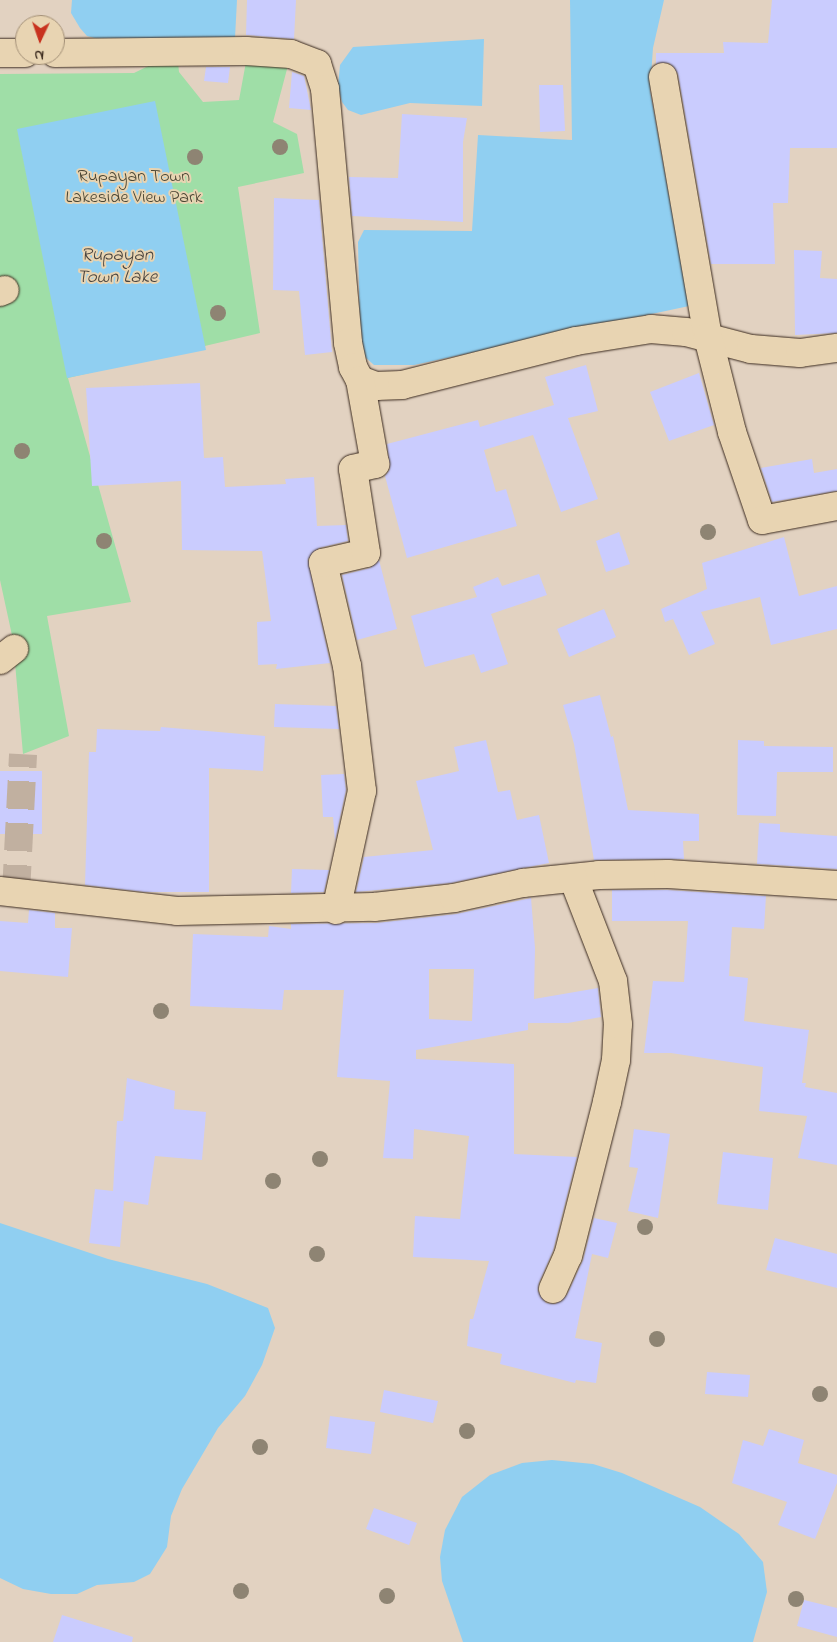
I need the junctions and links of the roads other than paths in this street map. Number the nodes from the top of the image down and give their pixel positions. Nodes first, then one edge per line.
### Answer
1 (0, 53) edge
2 (15, 53) edge
3 (65, 53) edge
4 (663, 77) dead end
5 (708, 337) junction
6 (837, 348) edge
7 (360, 380) junction
8 (837, 506) edge
9 (573, 878) junction
10 (837, 885) edge
11 (0, 891) edge
12 (336, 910) junction
13 (553, 1289) dead end

1 - 2 street
3 - 7 street
4 - 5 street
5 - 6 street
5 - 7 street
5 - 8 street
7 - 12 street
9 - 10 street
9 - 12 street
9 - 13 street
11 - 12 street

